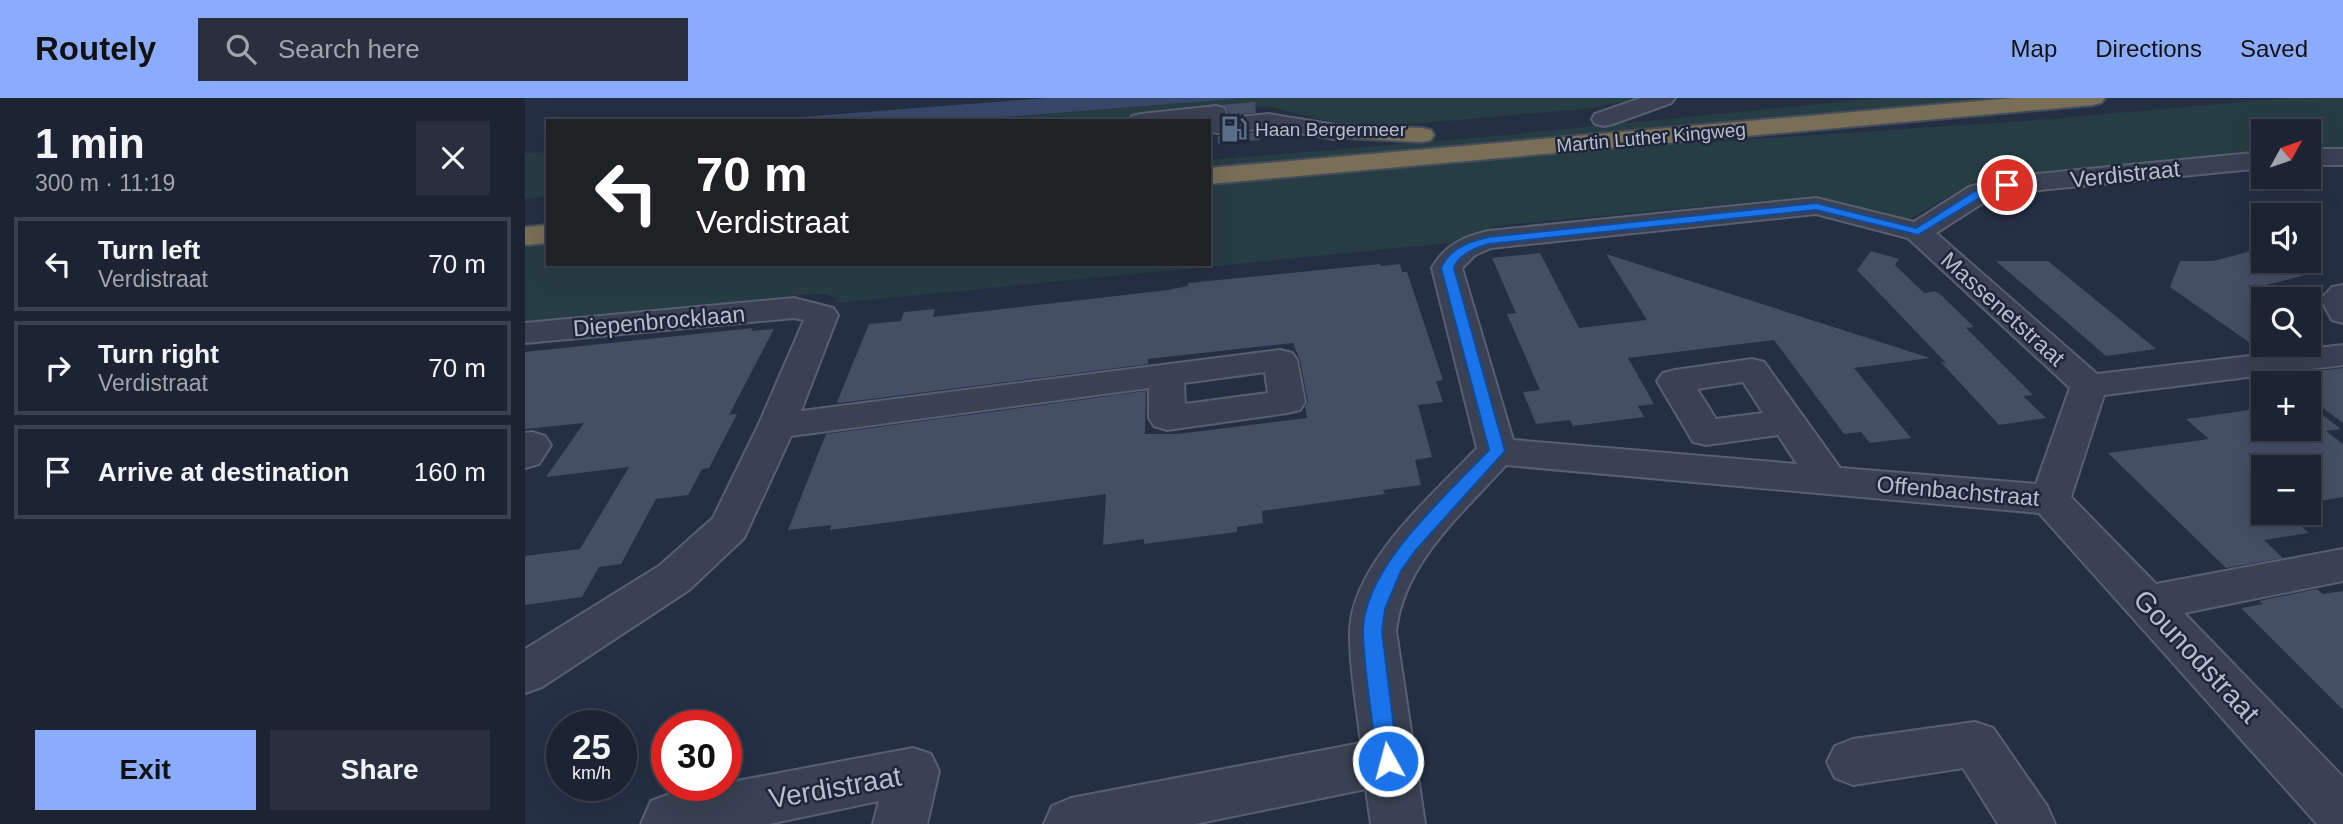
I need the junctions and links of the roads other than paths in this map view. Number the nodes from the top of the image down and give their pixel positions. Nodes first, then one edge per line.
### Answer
1 (1663, 98) edge
2 (2093, 98) edge
3 (1737, 107) dead end
4 (1160, 119) edge
5 (1604, 119) junction
6 (1335, 132) joint
7 (1422, 135) junction
8 (1213, 140) edge
9 (2321, 157) edge
10 (2343, 157) edge
11 (2251, 161) edge
12 (1211, 176) edge
13 (546, 209) edge
14 (525, 211) edge
15 (1918, 232) junction
16 (546, 233) edge
17 (525, 236) edge
18 (2343, 293) edge
19 (2343, 313) edge
20 (525, 333) edge
21 (2343, 355) edge
22 (1165, 375) dead end
23 (2089, 386) junction
24 (1787, 422) dead end
25 (777, 426) junction
26 (525, 446) edge
27 (1497, 451) junction
28 (525, 455) edge
29 (1828, 480) junction
30 (2050, 500) junction
31 (2343, 565) edge
32 (2149, 603) junction
33 (525, 673) edge
34 (1388, 761) junction
35 (1853, 762) dead end
36 (2343, 814) edge
37 (2343, 820) edge
38 (668, 824) edge
39 (900, 824) edge
40 (1071, 824) edge
41 (1398, 824) edge
42 (2028, 824) edge
43 (2326, 824) edge

1 - 5 street
2 - 12 highway, Martin Luther Kingweg
3 - 5 highway, Martin Luther Kingweg
4 - 8 street
5 - 7 highway, Martin Luther Kingweg
6 - 7 highway
6 - 8 street
7 - 8 highway, Martin Luther Kingweg
9 - 10 street
11 - 15 street, Verdistraat
13 - 14 highway
15 - 23 street, Massenetstraat
15 - 27 street
16 - 17 highway
18 - 19 street
20 - 25 street, Diepenbrocklaan
21 - 23 street
22 - 25 street
23 - 30 street, Offenbachstraat
24 - 29 street
25 - 33 street
26 - 28 street
27 - 29 street, Offenbachstraat
27 - 34 street
29 - 30 street, Offenbachstraat
30 - 32 street, Gounodstraat
31 - 32 street
32 - 36 street, Gounodstraat
34 - 40 street
34 - 41 street
35 - 42 street
37 - 43 street
38 - 39 street, Verdistraat

